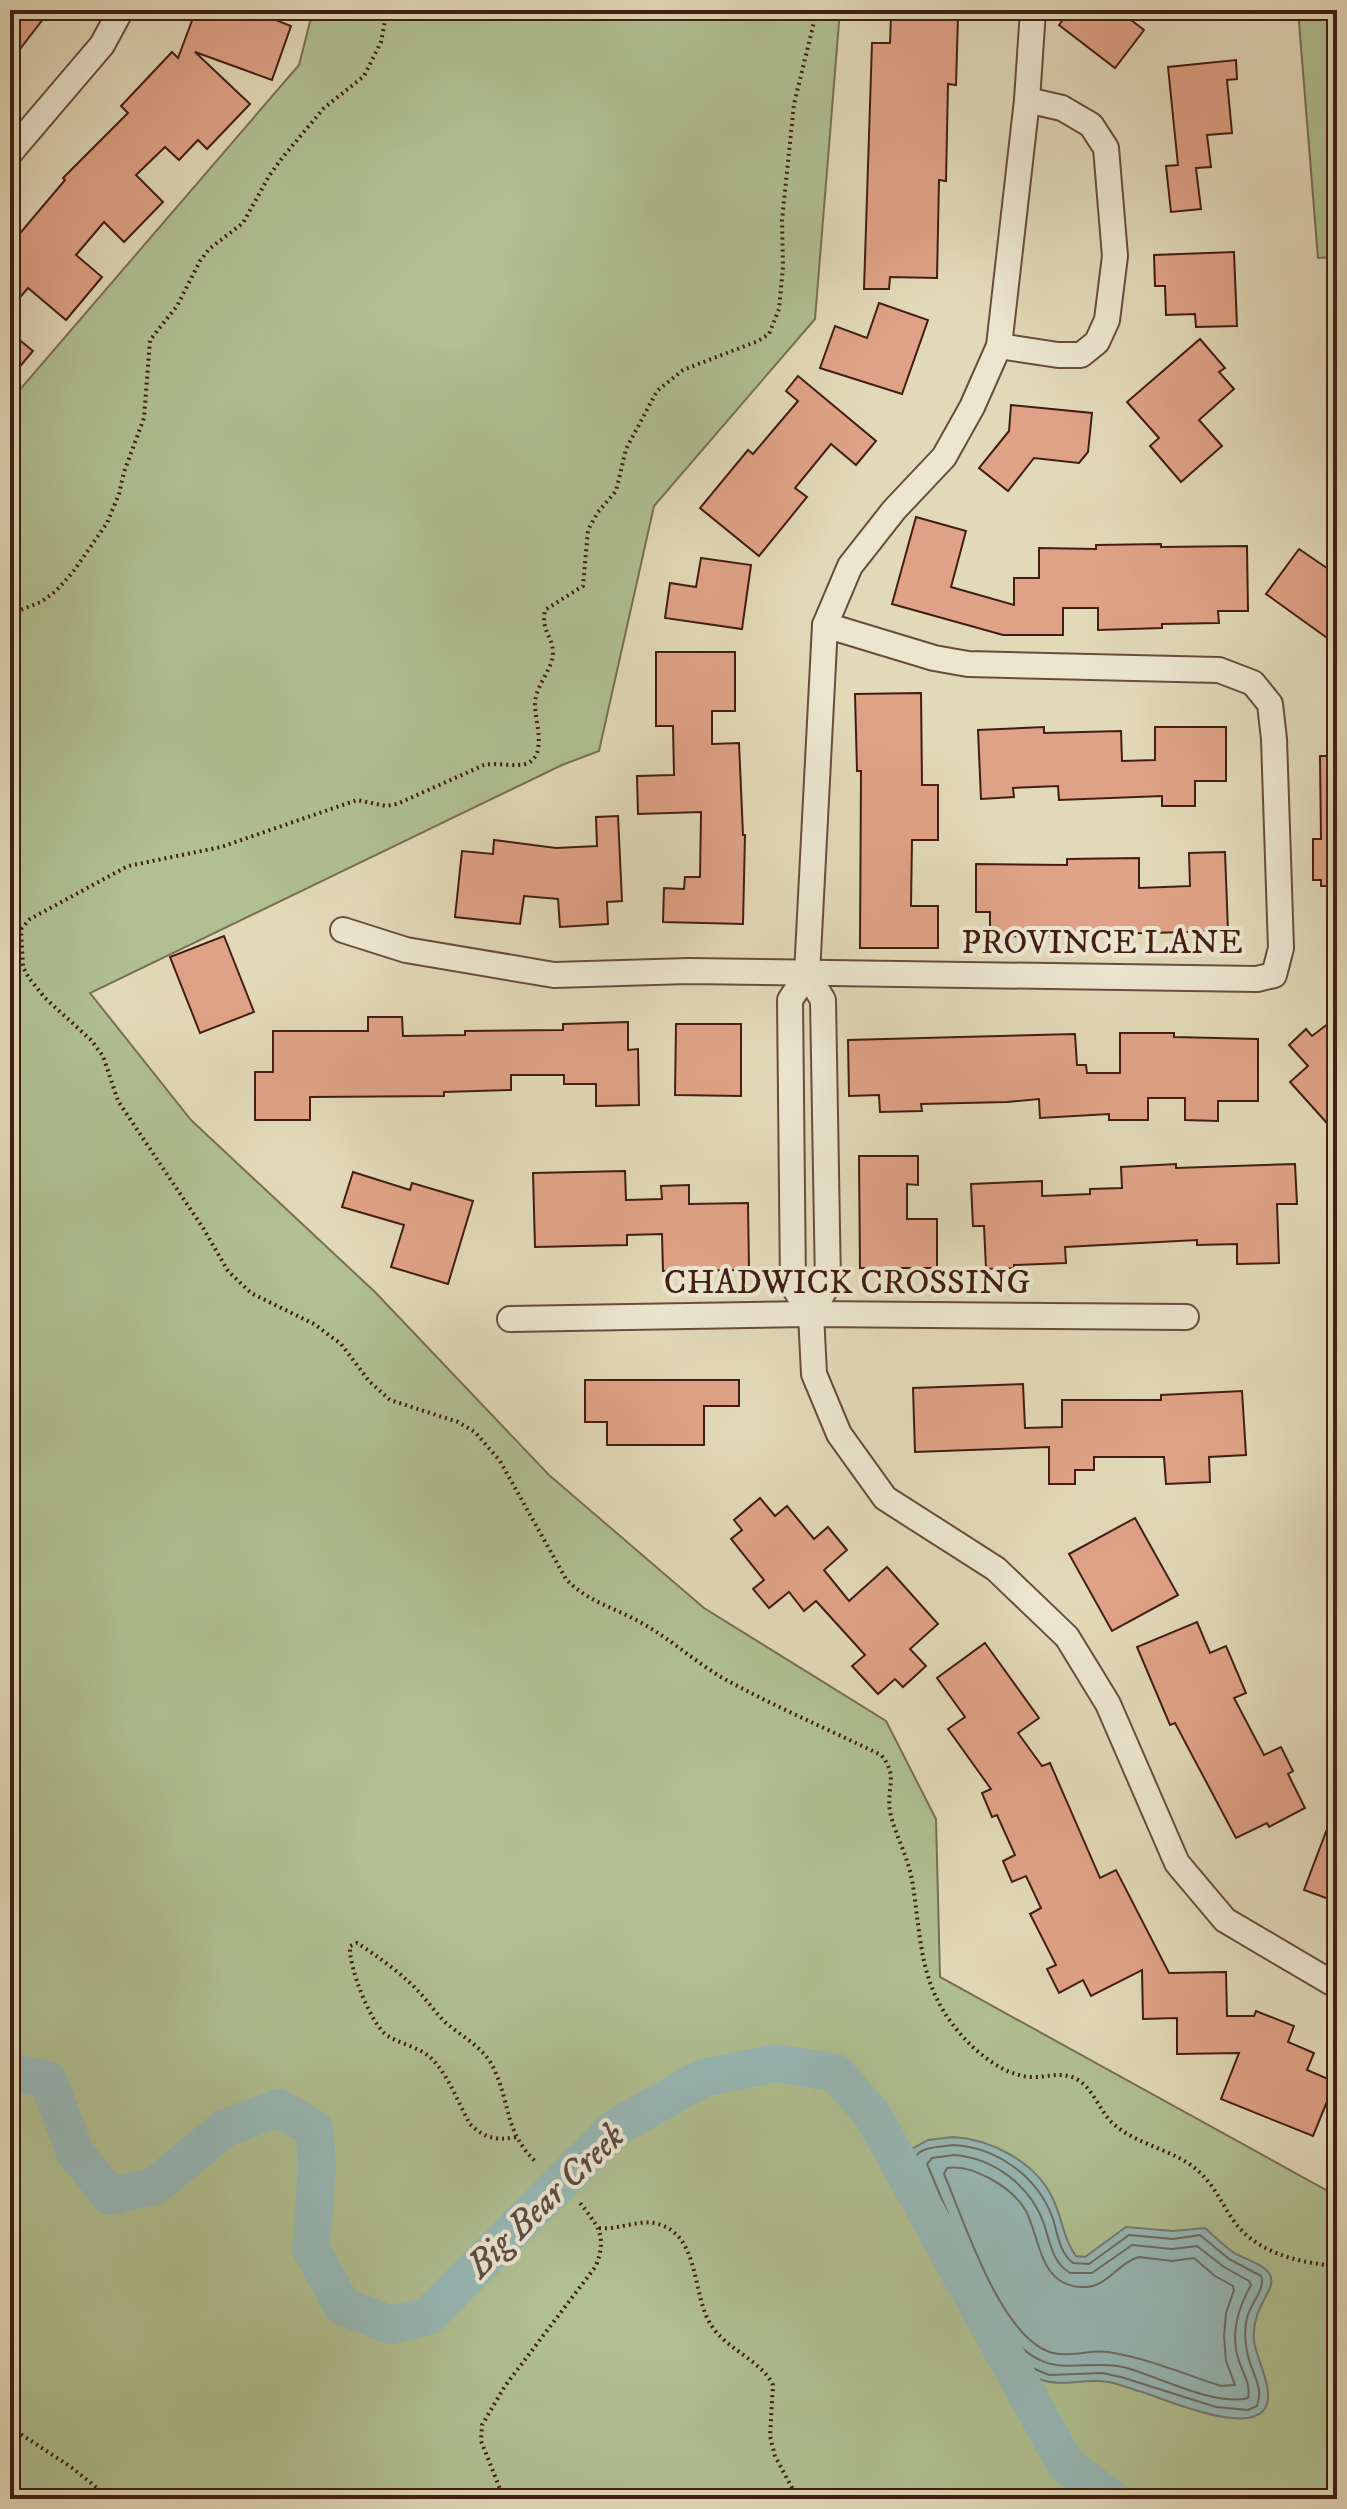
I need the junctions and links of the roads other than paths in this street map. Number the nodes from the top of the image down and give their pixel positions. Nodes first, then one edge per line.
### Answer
1 (121, 10) edge
2 (1033, 10) edge
3 (1027, 100) junction
4 (10, 153) edge
5 (999, 346) junction
6 (825, 625) junction
7 (343, 930) dead end
8 (807, 974) junction
9 (826, 1141) junction
10 (791, 1143) junction
11 (811, 1314) junction
12 (1186, 1317) dead end
13 (510, 1319) dead end
14 (1337, 1986) edge

1 - 4 street
2 - 3 street
3 - 5 street
3 - 5 street
5 - 6 street
6 - 8 street
6 - 8 street, PROVINCE LANE
7 - 8 street, PROVINCE LANE
8 - 9 street
8 - 10 street
9 - 10 street
9 - 11 street
10 - 11 street
11 - 12 street, CHADWICK CROSSING
11 - 13 street, CHADWICK CROSSING
11 - 14 street

